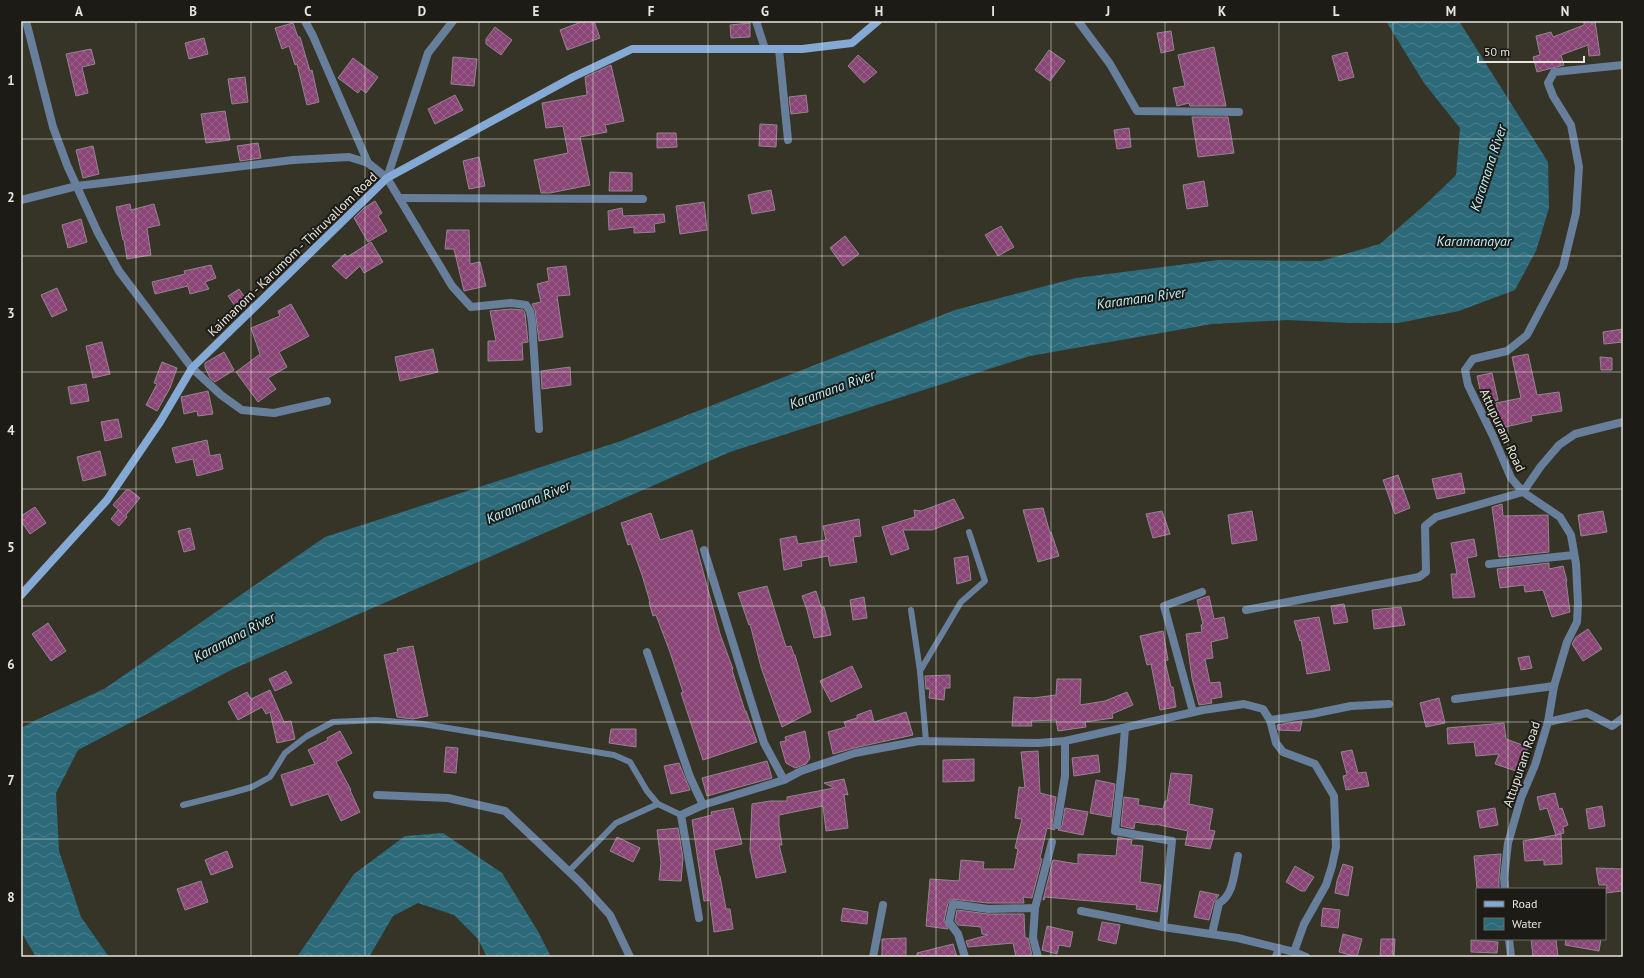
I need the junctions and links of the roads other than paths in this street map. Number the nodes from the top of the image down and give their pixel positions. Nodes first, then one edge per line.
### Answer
1 (26, 21) edge
2 (305, 21) edge
3 (453, 21) edge
4 (756, 21) edge
5 (878, 21) edge
6 (1078, 21) edge
7 (766, 49) junction
8 (779, 49) junction
9 (1623, 65) edge
10 (1239, 112) dead end
11 (788, 140) dead end
12 (368, 163) junction
13 (388, 178) junction
14 (77, 186) junction
15 (399, 198) junction
16 (21, 200) edge
17 (643, 200) dead end
18 (192, 368) junction
19 (327, 401) dead end
20 (1623, 422) edge
21 (538, 429) dead end
22 (1522, 492) junction
23 (969, 532) dead end
24 (704, 550) dead end
25 (1574, 555) junction
26 (1489, 564) dead end
27 (1202, 592) dead end
28 (21, 595) edge
29 (911, 610) dead end
30 (1246, 610) dead end
31 (648, 652) dead end
32 (920, 671) junction
33 (1554, 686) junction
34 (1455, 699) dead end
35 (1389, 704) dead end
36 (1193, 712) junction
37 (1623, 718) edge
38 (1270, 720) junction
39 (1548, 722) junction
40 (1125, 728) junction
41 (926, 741) junction
42 (1065, 741) junction
43 (784, 780) junction
44 (377, 796) dead end
45 (658, 804) junction
46 (183, 805) dead end
47 (703, 805) junction
48 (681, 815) junction
49 (1057, 825) dead end
50 (1052, 842) dead end
51 (1238, 856) dead end
52 (568, 871) junction
53 (1505, 888) edge
54 (883, 906) dead end
55 (1035, 908) junction
56 (1081, 911) dead end
57 (699, 918) dead end
58 (1163, 927) junction
59 (1212, 934) junction
60 (1509, 940) edge
61 (1279, 948) junction
62 (1294, 952) junction
63 (630, 957) edge
64 (873, 957) edge
65 (965, 957) edge
66 (1038, 957) edge
67 (1276, 957) edge
68 (1306, 957) edge
69 (1511, 957) edge

1 - 14 street
2 - 12 street
3 - 13 street
4 - 7 street
5 - 8 main road, Kaimanom - Karumom - Thiruvallom Road
6 - 10 street
7 - 8 main road, Kaimanom - Karumom - Thiruvallom Road
7 - 13 main road, Kaimanom - Karumom - Thiruvallom Road
8 - 11 street
9 - 22 street, Attupuram Road
12 - 13 street
12 - 14 street
13 - 15 street
13 - 18 main road, Kaimanom - Karumom - Thiruvallom Road
14 - 16 street
14 - 18 street
15 - 17 street
15 - 21 street
18 - 19 street
18 - 28 main road, Kaimanom - Karumom - Thiruvallom Road
20 - 22 street
22 - 25 street, Attupuram Road
22 - 30 street
23 - 32 lane
24 - 43 street
25 - 26 street
25 - 33 street, Attupuram Road
27 - 36 street
29 - 32 lane
31 - 47 street
32 - 41 lane
33 - 34 street
33 - 39 street, Attupuram Road
35 - 38 street
36 - 38 street
36 - 40 street
37 - 39 street
38 - 62 street
39 - 53 street, Attupuram Road
40 - 42 street
40 - 58 street
41 - 42 street
41 - 43 street
42 - 49 street
43 - 47 street
44 - 52 street
45 - 46 lane
45 - 48 lane
45 - 52 lane
47 - 48 street
48 - 57 street
50 - 55 street
51 - 59 street
52 - 63 street
54 - 64 street
55 - 65 street
55 - 66 street
56 - 58 street
58 - 59 street
59 - 61 street
60 - 69 street
61 - 62 street
61 - 67 street
62 - 68 street

